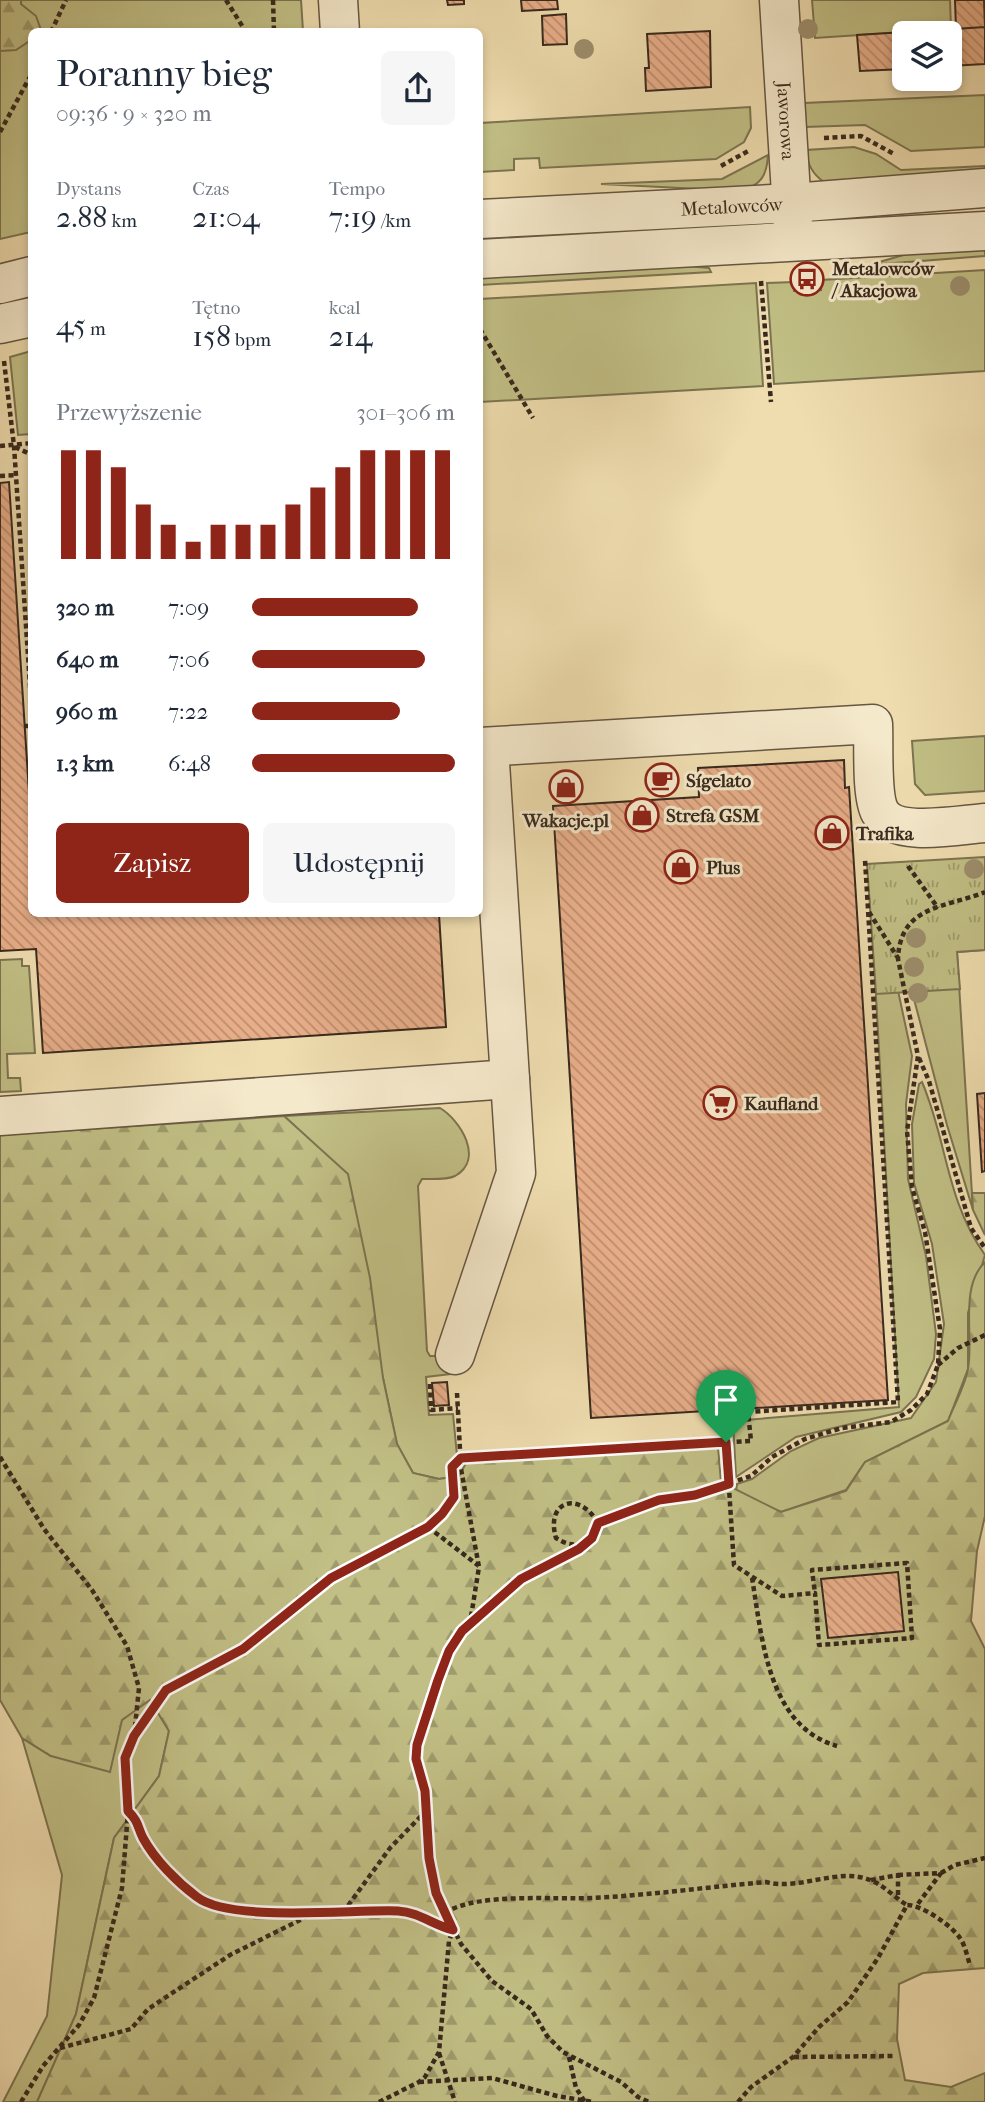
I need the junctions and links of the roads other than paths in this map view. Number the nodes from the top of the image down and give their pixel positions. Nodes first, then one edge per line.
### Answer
1 (338, 0) edge
2 (779, 0) edge
3 (340, 28) edge
4 (985, 188) edge
5 (792, 203) junction
6 (483, 219) edge
7 (985, 231) edge
8 (794, 242) junction
9 (483, 259) edge
10 (28, 277) edge
11 (0, 284) edge
12 (28, 320) edge
13 (2, 339) edge
14 (484, 747) edge
15 (985, 823) edge
16 (510, 1079) junction
17 (0, 1116) edge
18 (455, 1366) road end

1 - 3 street
2 - 5 street, Jaworowa
4 - 5 street, Metalowców
5 - 6 street, Metalowców
5 - 8 street, Jaworowa
7 - 8 street, Metalowców
8 - 9 street, Metalowców
10 - 11 street
12 - 13 street
14 - 15 street
14 - 16 street
16 - 17 street
16 - 18 street

